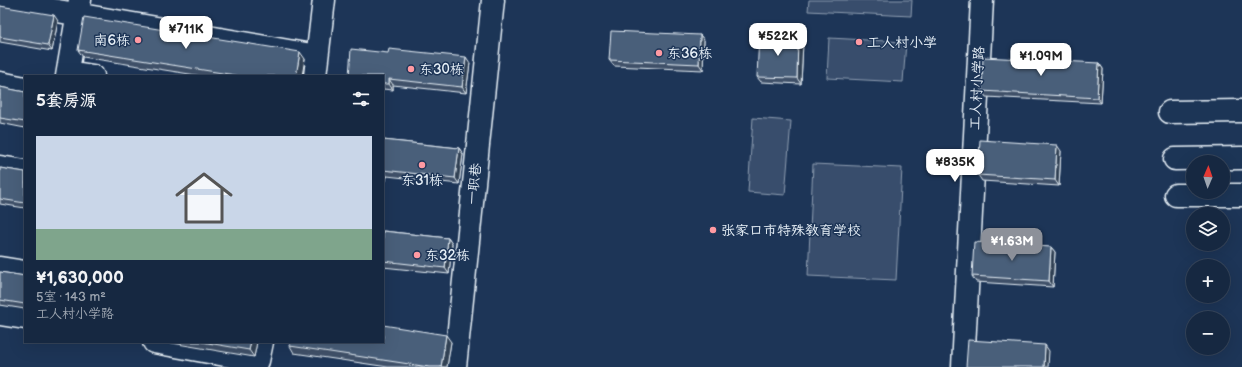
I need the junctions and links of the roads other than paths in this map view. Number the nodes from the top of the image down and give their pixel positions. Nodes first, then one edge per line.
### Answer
1 (324, 0) edge
2 (493, 0) edge
3 (982, 0) edge
4 (0, 1) edge
5 (79, 7) edge
6 (316, 66) edge
7 (68, 74) edge
8 (80, 75) edge
9 (0, 83) edge
10 (24, 88) edge
11 (1242, 111) edge
12 (1170, 112) dead end
13 (1242, 158) edge
14 (1175, 159) dead end
15 (0, 167) edge
16 (24, 171) edge
17 (1176, 195) dead end
18 (1242, 195) edge
19 (0, 268) edge
20 (24, 272) edge
21 (0, 314) edge
22 (24, 318) edge
23 (159, 343) edge
24 (262, 343) edge
25 (455, 367) edge
26 (963, 367) edge

1 - 6 street
2 - 25 street, 一职巷
3 - 26 street, 工人村小学路
4 - 5 street
5 - 6 street
5 - 7 street
7 - 8 street
9 - 10 street
11 - 12 street
13 - 14 street
15 - 16 street
17 - 18 street
19 - 20 street
21 - 22 street
23 - 24 street

